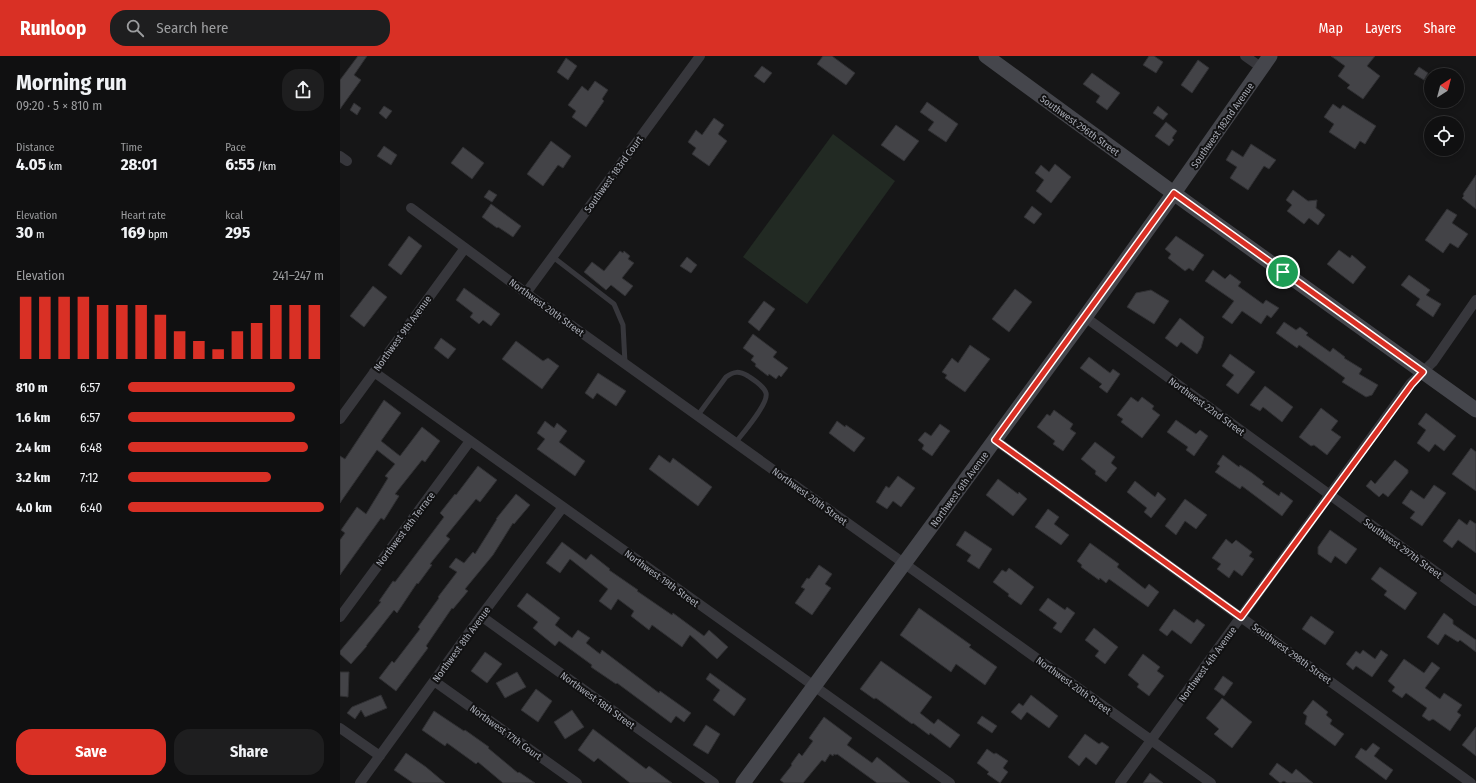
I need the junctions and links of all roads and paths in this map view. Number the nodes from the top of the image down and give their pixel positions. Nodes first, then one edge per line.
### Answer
1 (700, 56) edge
2 (986, 56) edge
3 (1245, 56) edge
4 (1266, 62) edge
5 (1174, 193) junction
6 (410, 208) dead end
7 (465, 248) junction
8 (552, 257) junction
9 (526, 292) junction
10 (1476, 300) edge
11 (1085, 317) junction
12 (625, 363) junction
13 (374, 372) junction
14 (1423, 372) junction
15 (1476, 410) edge
16 (698, 415) junction
17 (340, 419) edge
18 (995, 440) junction
19 (470, 441) junction
20 (736, 442) junction
21 (1330, 495) junction
22 (563, 507) junction
23 (905, 564) junction
24 (1476, 601) edge
25 (340, 616) edge
26 (481, 616) junction
27 (1241, 617) junction
28 (434, 681) junction
29 (813, 687) junction
30 (340, 728) edge
31 (1151, 740) junction
32 (380, 756) junction
33 (366, 781) edge
34 (577, 783) edge
35 (714, 783) edge
36 (743, 783) edge
37 (950, 783) edge
38 (1120, 783) edge
39 (1211, 783) edge
40 (1471, 783) edge

1 - 8 street, Southwest 183rd Court
2 - 5 street, Southwest 296th Street
3 - 4 street
4 - 5 street, Southwest 182nd Avenue
5 - 11 street, Northwest 6th Avenue
5 - 14 street, Southwest 296th Street
6 - 7 street, Northwest 20th Street
7 - 9 street, Northwest 20th Street
7 - 13 street, Northwest 9th Avenue
8 - 9 street, Southwest 183rd Court
8 - 12 lane
9 - 12 street, Northwest 20th Street
10 - 14 street, Northwest 4th Avenue
11 - 18 street, Northwest 6th Avenue
11 - 21 street, Northwest 22nd Street
12 - 16 street, Northwest 20th Street
13 - 17 street, Northwest 9th Avenue
13 - 19 street, Northwest 19th Street
14 - 15 street
14 - 21 street, Northwest 4th Avenue
16 - 20 street, Northwest 20th Street
16 - 20 lane
18 - 23 street, Northwest 6th Avenue
18 - 27 street, Southwest 298th Street
19 - 22 street, Northwest 19th Street
19 - 25 street, Northwest 8th Terrace
20 - 23 street, Northwest 20th Street
21 - 24 street, Southwest 297th Street
21 - 27 street, Northwest 4th Avenue
22 - 26 street, Northwest 8th Avenue
22 - 29 street, Northwest 19th Street
23 - 29 street, Northwest 6th Avenue
23 - 31 street, Northwest 20th Street
26 - 28 street, Northwest 8th Avenue
26 - 35 street, Northwest 18th Street
27 - 31 street, Northwest 4th Avenue
27 - 40 street, Southwest 298th Street
28 - 32 street, Northwest 8th Avenue
28 - 34 street, Northwest 17th Court
29 - 36 street, Northwest 6th Avenue
29 - 37 street, Northwest 19th Street
30 - 32 street
31 - 38 street, Northwest 4th Avenue
31 - 39 street, Northwest 20th Street
32 - 33 street, Northwest 8th Avenue

